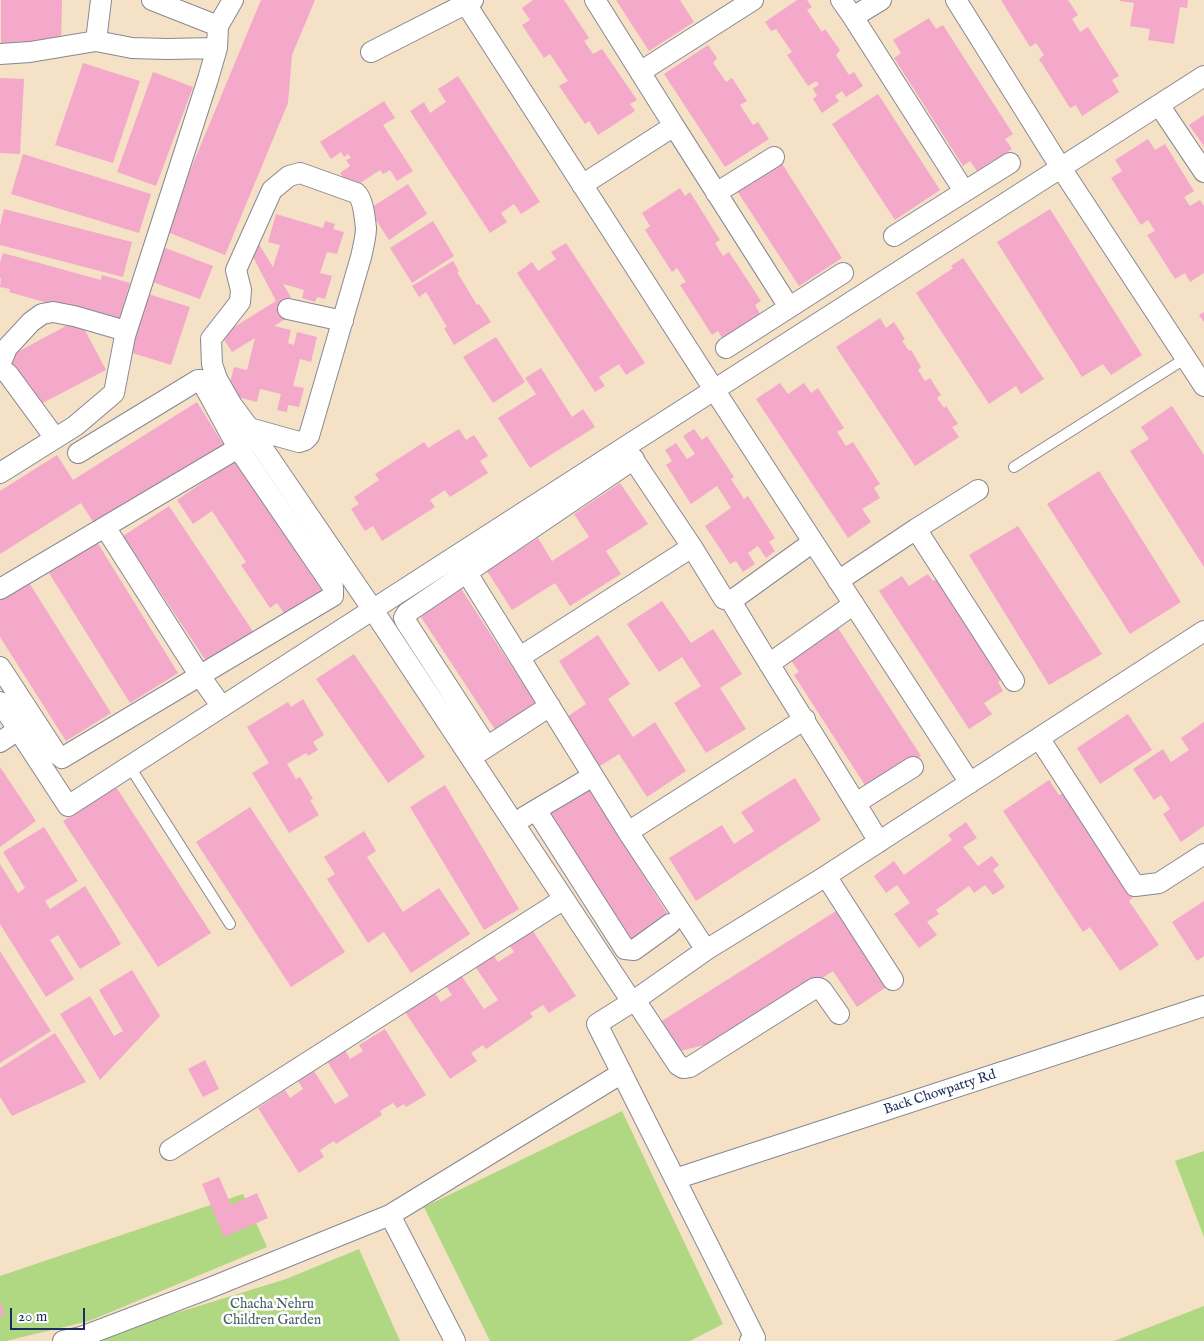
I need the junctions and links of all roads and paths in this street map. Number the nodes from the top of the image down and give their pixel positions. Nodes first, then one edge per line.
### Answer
1 (101, 0) edge
2 (152, 0) edge
3 (233, 0) edge
4 (596, 0) edge
5 (753, 0) edge
6 (841, 0) edge
7 (881, 0) edge
8 (956, 0) edge
9 (469, 2) edge
10 (853, 18) junction
11 (218, 26) junction
12 (96, 41) junction
13 (217, 48) junction
14 (371, 52) dead end
15 (0, 54) edge
16 (640, 72) junction
17 (1204, 76) edge
18 (1159, 105) junction
19 (674, 126) junction
20 (774, 157) dead end
21 (1010, 163) dead end
22 (1061, 168) junction
23 (1204, 172) edge
24 (582, 185) junction
25 (964, 192) junction
26 (716, 193) junction
27 (894, 236) dead end
28 (843, 272) dead end
29 (789, 307) junction
30 (288, 309) dead end
31 (343, 321) junction
32 (126, 332) junction
33 (726, 348) dead end
34 (1186, 358) junction
35 (0, 366) edge
36 (1204, 386) edge
37 (715, 391) junction
38 (252, 433) junction
39 (55, 438) junction
40 (238, 448) junction
41 (78, 452) dead end
42 (630, 453) junction
43 (1014, 467) dead end
44 (0, 473) edge
45 (978, 490) dead end
46 (105, 527) junction
47 (916, 528) junction
48 (813, 542) junction
49 (692, 547) junction
50 (462, 565) junction
51 (838, 580) junction
52 (0, 589) edge
53 (731, 601) junction
54 (854, 604) junction
55 (373, 610) junction
56 (1204, 631) edge
57 (520, 657) junction
58 (769, 664) junction
59 (0, 667) edge
60 (200, 676) junction
61 (1014, 681) dead end
62 (0, 702) edge
63 (550, 706) junction
64 (222, 707) junction
65 (805, 719) junction
66 (18, 730) junction
67 (1039, 738) junction
68 (0, 742) edge
69 (478, 752) junction
70 (130, 767) junction
71 (913, 767) dead end
72 (593, 776) junction
73 (970, 783) junction
74 (856, 803) junction
75 (536, 810) junction
76 (514, 823) junction
77 (628, 832) junction
78 (879, 842) junction
79 (1204, 854) edge
80 (826, 876) junction
81 (564, 899) junction
82 (230, 924) dead end
83 (670, 924) dead end
84 (706, 950) junction
85 (892, 980) dead end
86 (634, 1001) junction
87 (1204, 1006) edge
88 (839, 1014) dead end
89 (622, 1073) junction
90 (170, 1150) dead end
91 (675, 1178) junction
92 (390, 1215) junction
93 (63, 1341) edge
94 (455, 1341) edge
95 (750, 1341) edge

1 - 12 street
2 - 11 street
3 - 11 street
4 - 16 street
5 - 16 street
6 - 10 street
7 - 10 street
8 - 22 street
9 - 14 street
9 - 24 street
10 - 25 street
11 - 13 street
12 - 13 street
12 - 15 street
13 - 32 street
16 - 19 street
17 - 18 street
18 - 22 street
18 - 23 street
19 - 24 street
19 - 26 street
20 - 26 street
21 - 25 street
22 - 34 street
22 - 37 street
24 - 37 street
25 - 27 street
26 - 29 street
28 - 29 street
29 - 33 street
30 - 31 street
31 - 38 street
31 - 38 street
32 - 35 street
32 - 39 street
34 - 36 street
34 - 43 lane
35 - 39 street
37 - 42 street
37 - 48 street
38 - 40 street
38 - 55 street
39 - 44 street
40 - 41 street
40 - 46 street
40 - 60 street
42 - 49 street
42 - 50 street
45 - 47 street
46 - 52 street
46 - 60 street
47 - 51 street
47 - 61 street
48 - 51 street
48 - 53 street
49 - 53 street
49 - 57 street
50 - 55 street
50 - 57 street
50 - 69 street
51 - 54 street
53 - 58 street
54 - 58 street
54 - 73 street
55 - 64 street
55 - 69 street
56 - 67 street
57 - 63 street
58 - 65 street
59 - 60 street
60 - 64 street
62 - 66 street
63 - 69 street
63 - 72 street
64 - 70 street
65 - 74 street
65 - 77 street
66 - 68 street
66 - 70 street
67 - 73 street
67 - 79 street
69 - 76 street
70 - 82 lane
71 - 74 street
72 - 75 street
72 - 77 street
73 - 78 street
74 - 78 street
75 - 76 street
75 - 83 street
76 - 81 street
77 - 84 street
78 - 80 street
80 - 84 street
80 - 85 street
81 - 86 street
81 - 90 street
84 - 86 street
86 - 88 street
86 - 89 street
87 - 91 street, Back Chowpatty Rd
89 - 91 street
89 - 92 street
91 - 95 street
92 - 93 street
92 - 94 street

